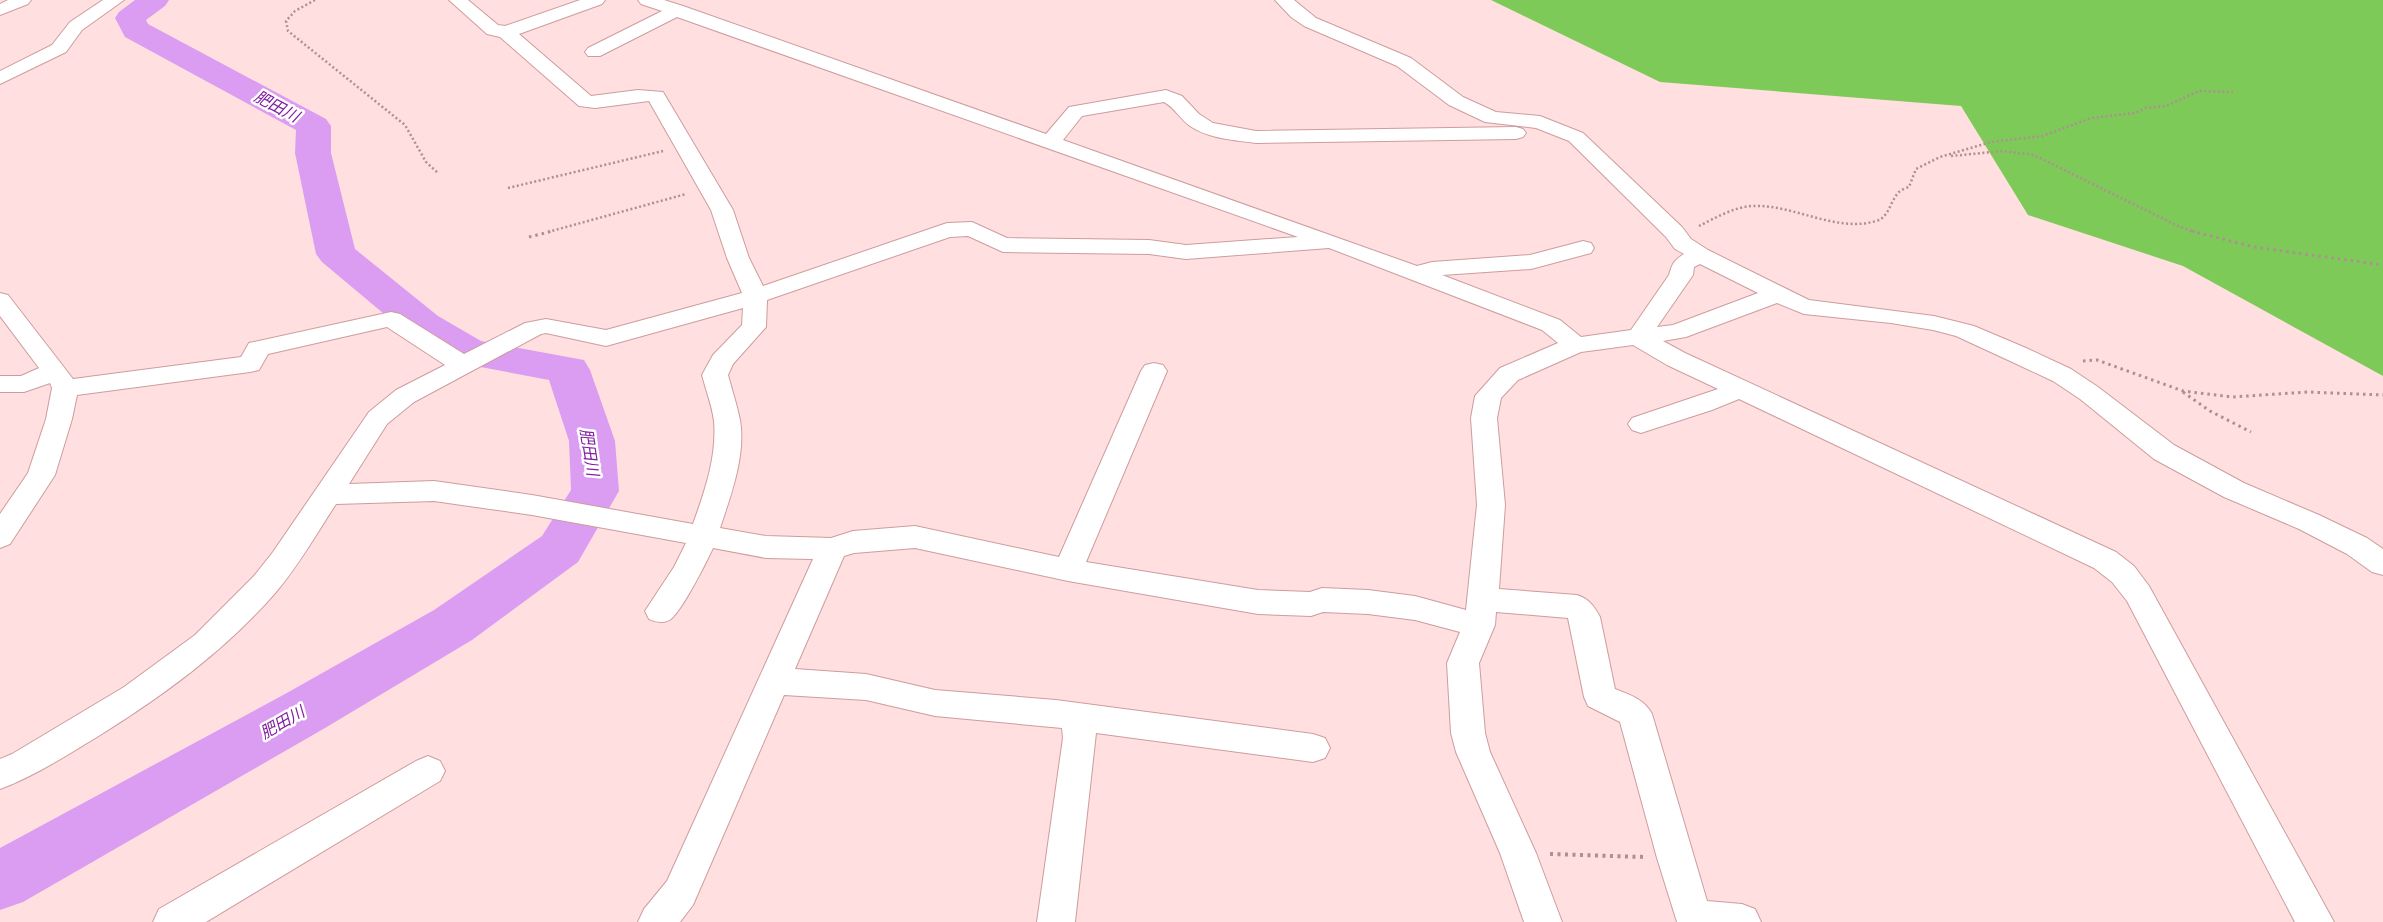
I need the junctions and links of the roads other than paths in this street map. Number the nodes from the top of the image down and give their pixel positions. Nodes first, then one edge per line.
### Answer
1 (22, 0) edge
2 (115, 0) edge
3 (458, 0) edge
4 (596, 0) edge
5 (647, 0) edge
6 (696, 0) edge
7 (1284, 0) edge
8 (0, 10) edge
9 (678, 11) junction
10 (506, 32) junction
11 (594, 52) dead end
12 (0, 78) edge
13 (1540, 122) junction
14 (1051, 141) junction
15 (1331, 241) junction
16 (1583, 248) dead end
17 (1700, 254) junction
18 (1416, 273) junction
19 (1779, 294) junction
20 (755, 295) junction
21 (0, 300) edge
22 (1643, 337) junction
23 (1576, 344) junction
24 (464, 365) junction
25 (1154, 371) dead end
26 (60, 379) junction
27 (0, 384) edge
28 (1738, 388) junction
29 (1641, 424) dead end
30 (328, 494) junction
31 (703, 536) junction
32 (0, 537) edge
33 (832, 549) junction
34 (2383, 564) edge
35 (1068, 570) junction
36 (660, 611) dead end
37 (1481, 612) junction
38 (773, 682) junction
39 (1077, 717) junction
40 (1313, 748) dead end
41 (428, 771) dead end
42 (0, 774) edge
43 (172, 922) edge
44 (657, 922) edge
45 (1056, 922) edge
46 (1543, 922) edge
47 (1742, 922) edge
48 (2315, 922) edge

1 - 8 street
2 - 12 street
3 - 10 street
4 - 10 street
5 - 9 street
6 - 9 street
7 - 13 street
9 - 11 street
9 - 14 street
10 - 20 street
13 - 14 street
13 - 17 street
14 - 15 street
15 - 18 street
15 - 20 street
16 - 18 street
17 - 19 street
17 - 22 street
18 - 23 street
19 - 22 street
19 - 34 street
20 - 24 street
20 - 31 street
21 - 26 street
22 - 23 street
22 - 28 street
23 - 37 street
24 - 26 street
24 - 30 street
25 - 35 street
26 - 27 street
26 - 32 street
28 - 29 street
28 - 48 street
30 - 31 street
30 - 42 street
31 - 33 street
31 - 36 street
33 - 35 street
33 - 38 street
35 - 37 street
37 - 46 street
37 - 47 street
38 - 39 street
38 - 44 street
39 - 40 street
39 - 45 street
41 - 43 street

